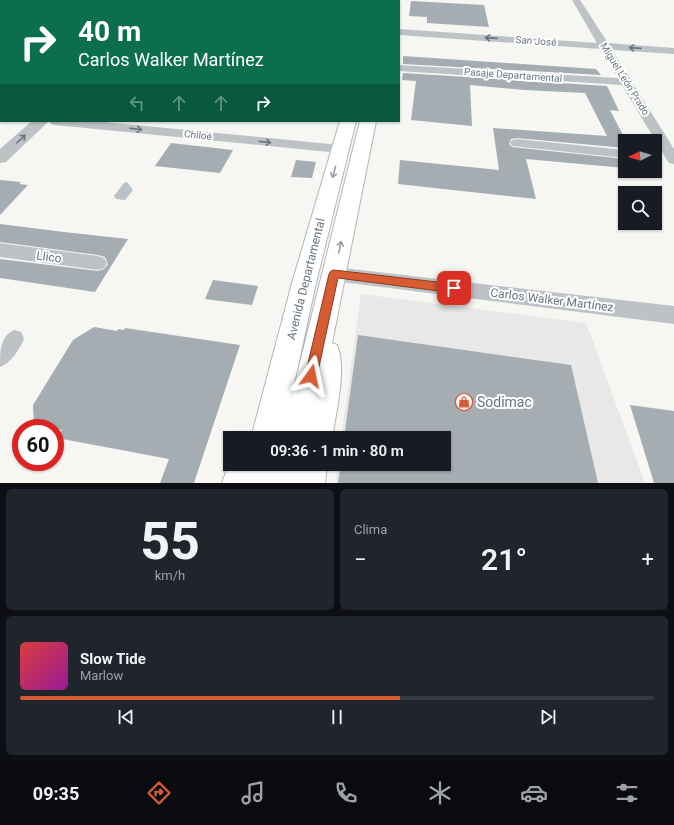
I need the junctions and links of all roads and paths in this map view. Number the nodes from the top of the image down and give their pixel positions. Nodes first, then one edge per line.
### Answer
1 (576, 0) edge
2 (400, 32) edge
3 (604, 46) junction
4 (674, 51) edge
5 (400, 68) edge
6 (627, 82) junction
7 (40, 122) edge
8 (65, 122) edge
9 (348, 122) edge
10 (368, 122) edge
11 (516, 143) dead end
12 (340, 149) junction
13 (618, 153) edge
14 (0, 158) edge
15 (662, 158) edge
16 (674, 159) edge
17 (0, 250) edge
18 (98, 263) dead end
19 (304, 283) junction
20 (331, 286) junction
21 (674, 315) edge
22 (14, 339) dead end
23 (0, 357) edge
24 (254, 431) edge
25 (269, 431) edge
26 (299, 431) edge
27 (317, 431) edge
28 (242, 471) edge
29 (259, 471) edge
30 (290, 471) edge
31 (311, 471) edge
32 (239, 483) edge
33 (256, 483) edge
34 (287, 483) edge
35 (308, 483) edge

1 - 3 street, Miguel León Prado
3 -> 2 street, San José
4 -> 3 street, San José
3 - 6 street, Miguel León Prado
5 - 6 street, Pasaje Departamental
6 - 16 street, Miguel León Prado
14 -> 7 street
8 -> 12 street, Chiloé
9 - 12 main road, Avenida Departamental
20 -> 10 main road, Avenida Departamental
11 - 13 street
12 -> 19 main road, Avenida Departamental
15 - 16 street, Miguel León Prado
17 - 18 street, Llico
19 - 24 main road
19 - 25 main road, Avenida Departamental
20 - 21 street, Carlos Walker Martínez
20 - 26 main road, Avenida Departamental
20 - 27 main road
22 - 23 street
28 - 32 main road
29 - 33 main road
30 - 34 main road
31 - 35 main road

